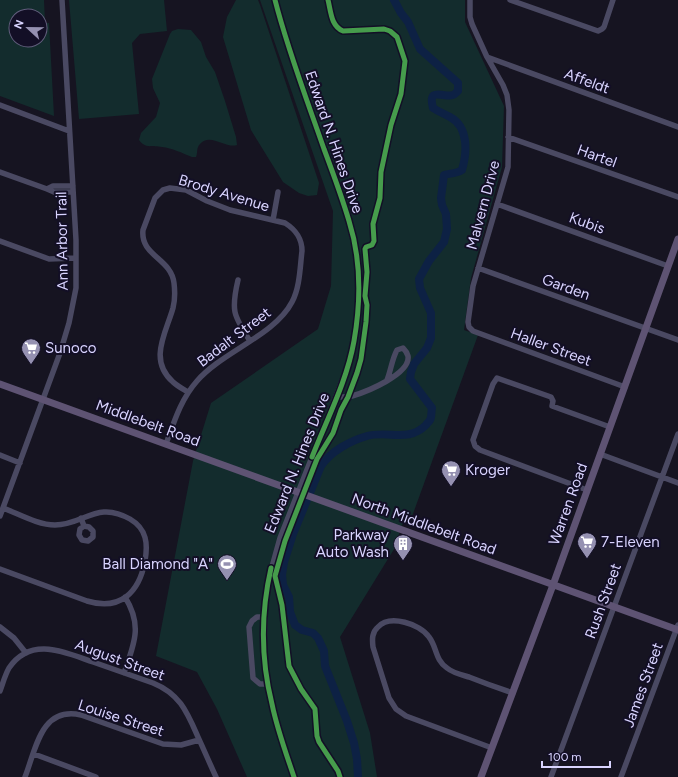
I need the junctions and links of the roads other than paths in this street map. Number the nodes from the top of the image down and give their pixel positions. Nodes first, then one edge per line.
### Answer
1 (62, 0) edge
2 (275, 0) edge
3 (470, 0) edge
4 (510, 0) edge
5 (613, 0) edge
6 (487, 57) junction
7 (0, 105) edge
8 (678, 126) edge
9 (69, 131) junction
10 (508, 137) junction
11 (0, 172) edge
12 (73, 189) junction
13 (278, 192) dead end
14 (678, 198) edge
15 (497, 204) junction
16 (273, 220) junction
17 (678, 239) edge
18 (0, 241) edge
19 (76, 258) junction
20 (668, 266) junction
21 (478, 268) junction
22 (238, 280) dead end
23 (469, 327) joint
24 (646, 329) junction
25 (678, 340) edge
26 (250, 341) junction
27 (387, 380) junction
28 (0, 384) edge
29 (624, 387) junction
30 (188, 392) junction
31 (336, 397) junction
32 (44, 399) junction
33 (610, 427) junction
34 (678, 434) edge
35 (166, 444) junction
36 (600, 454) junction
37 (0, 455) edge
38 (20, 463) junction
39 (662, 477) junction
40 (678, 483) edge
41 (288, 488) joint
42 (587, 490) junction
43 (3, 508) junction
44 (0, 516) edge
45 (81, 518) junction
46 (84, 526) dead end
47 (0, 569) edge
48 (553, 585) junction
49 (125, 597) junction
50 (614, 606) junction
51 (264, 617) junction
52 (0, 627) edge
53 (677, 628) edge
54 (26, 653) junction
55 (124, 673) junction
56 (267, 684) junction
57 (0, 691) edge
58 (512, 693) junction
59 (199, 740) junction
60 (492, 748) junction
61 (34, 754) junction
62 (25, 777) edge
63 (96, 777) edge
64 (216, 777) edge
65 (294, 777) edge
66 (481, 777) edge
67 (551, 777) edge
68 (621, 777) edge

1 - 9 street, Ann Arbor Trail
2 - 31 street, Edward N. Hines Drive
3 - 6 street, Malvern Drive
4 - 5 street
6 - 8 street, Affeldt
6 - 10 street, Malvern Drive
7 - 9 street
9 - 12 street, Ann Arbor Trail
10 - 14 street, Hartel
10 - 15 street, Malvern Drive
11 - 12 street
12 - 19 street, Ann Arbor Trail
13 - 16 street
15 - 20 street, Kubis
15 - 21 street, Malvern Drive
16 - 26 street, Badalt Street
16 - 30 street, Brody Avenue
17 - 20 main road, Warren Road
18 - 19 street
19 - 32 street, Ann Arbor Trail
20 - 24 main road, Warren Road
21 - 23 street, Malvern Drive
21 - 24 street, Garden
22 - 26 street
23 - 29 street, Haller Street
24 - 25 street, Garden
24 - 29 main road, Warren Road
26 - 30 street, Badalt Street
27 - 27 street
27 - 31 street
28 - 32 main road, Middlebelt Road
29 - 33 main road, Warren Road
30 - 35 street, Badalt Street
31 - 51 street, Edward N. Hines Drive
32 - 35 main road, Middlebelt Road
32 - 38 street, Ann Arbor Trail
33 - 36 main road, Warren Road
33 - 42 street
34 - 39 street, Rush Street
35 - 41 main road, Middlebelt Road
36 - 39 street
36 - 42 main road, Warren Road
37 - 38 street
38 - 43 street, Ann Arbor Trail
39 - 40 street
39 - 50 street, Rush Street
41 - 48 main road, North Middlebelt Road
42 - 48 main road, Warren Road
43 - 44 street, Ann Arbor Trail
43 - 45 street
45 - 46 street
45 - 49 street
47 - 49 street
48 - 50 main road
48 - 58 main road, Warren Road
49 - 55 street
50 - 53 main road
50 - 67 street, Rush Street
51 - 56 street, Edward N. Hines Drive
51 - 56 street
52 - 54 street
53 - 68 street, James Street
54 - 55 street, August Street
54 - 57 street
55 - 59 street, August Street
56 - 65 street, Edward N. Hines Drive
58 - 60 main road, Warren Road
58 - 60 street
59 - 61 street, Louise Street
59 - 64 street, August Street
60 - 66 main road, Warren Road
61 - 62 street, Louise Street
61 - 63 street

